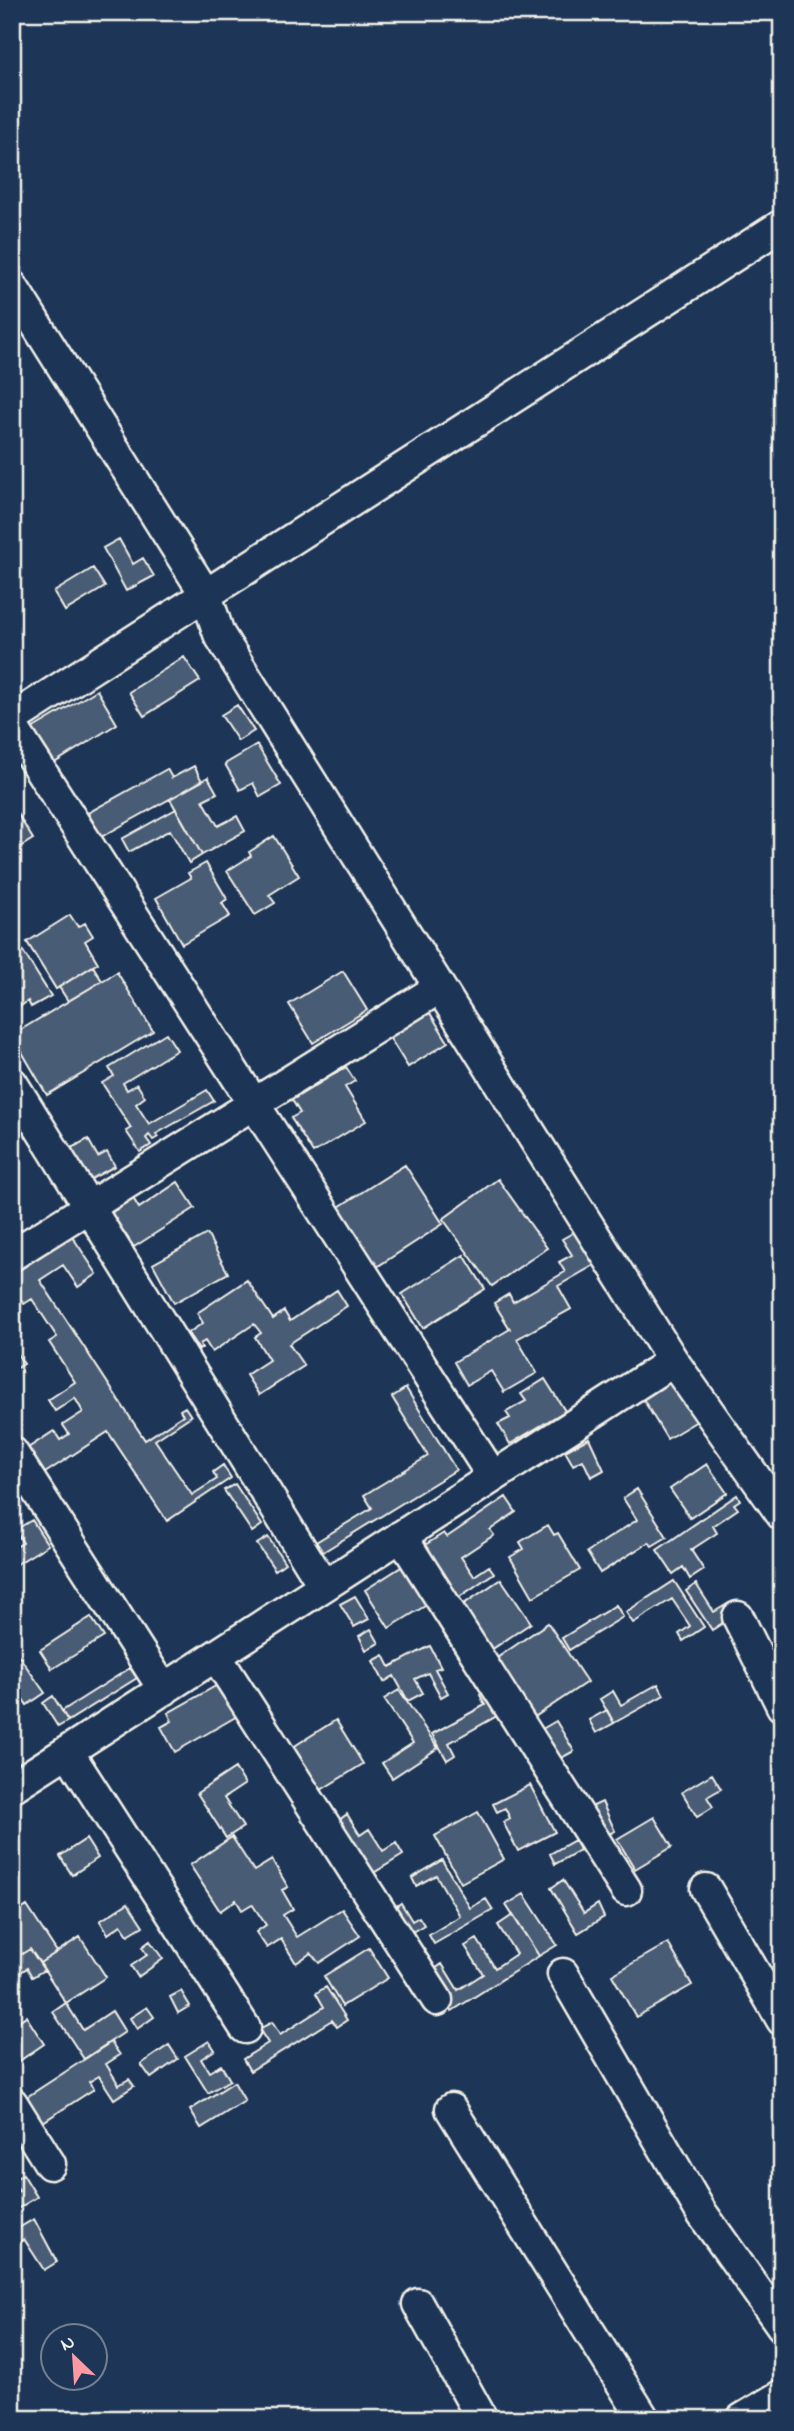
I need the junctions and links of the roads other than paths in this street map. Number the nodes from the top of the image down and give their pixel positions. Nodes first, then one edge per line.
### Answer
1 (782, 225) edge
2 (12, 286) edge
3 (206, 595) junction
4 (12, 719) edge
5 (12, 726) edge
6 (439, 988) junction
7 (12, 1083) edge
8 (254, 1104) junction
9 (89, 1207) junction
10 (12, 1255) edge
11 (673, 1361) junction
12 (12, 1452) edge
13 (493, 1477) junction
14 (782, 1515) edge
15 (401, 1536) junction
16 (324, 1586) junction
17 (738, 1617) dead end
18 (216, 1656) junction
19 (164, 1690) junction
20 (782, 1706) edge
21 (68, 1752) junction
22 (12, 1787) edge
23 (706, 1889) dead end
24 (626, 1891) dead end
25 (563, 1974) dead end
26 (437, 2000) dead end
27 (782, 2020) edge
28 (246, 2028) dead end
29 (12, 2103) edge
30 (451, 2109) dead end
31 (50, 2164) dead end
32 (418, 2304) dead end
33 (782, 2326) edge
34 (782, 2395) edge
35 (482, 2419) edge
36 (644, 2419) edge
37 (743, 2419) edge

1 - 3 street
2 - 3 street
3 - 4 street
3 - 6 street
5 - 8 street
6 - 8 street
6 - 11 street
7 - 9 street
8 - 9 street
8 - 13 street
9 - 10 street
9 - 16 street
11 - 13 street
11 - 14 street
12 - 19 street
13 - 15 street
15 - 16 street
15 - 24 street
16 - 18 street
17 - 20 street
18 - 19 street
18 - 26 street
19 - 21 street
21 - 22 street
21 - 28 street
23 - 27 street
25 - 33 street
29 - 31 street
30 - 36 street
32 - 35 street
34 - 37 street

